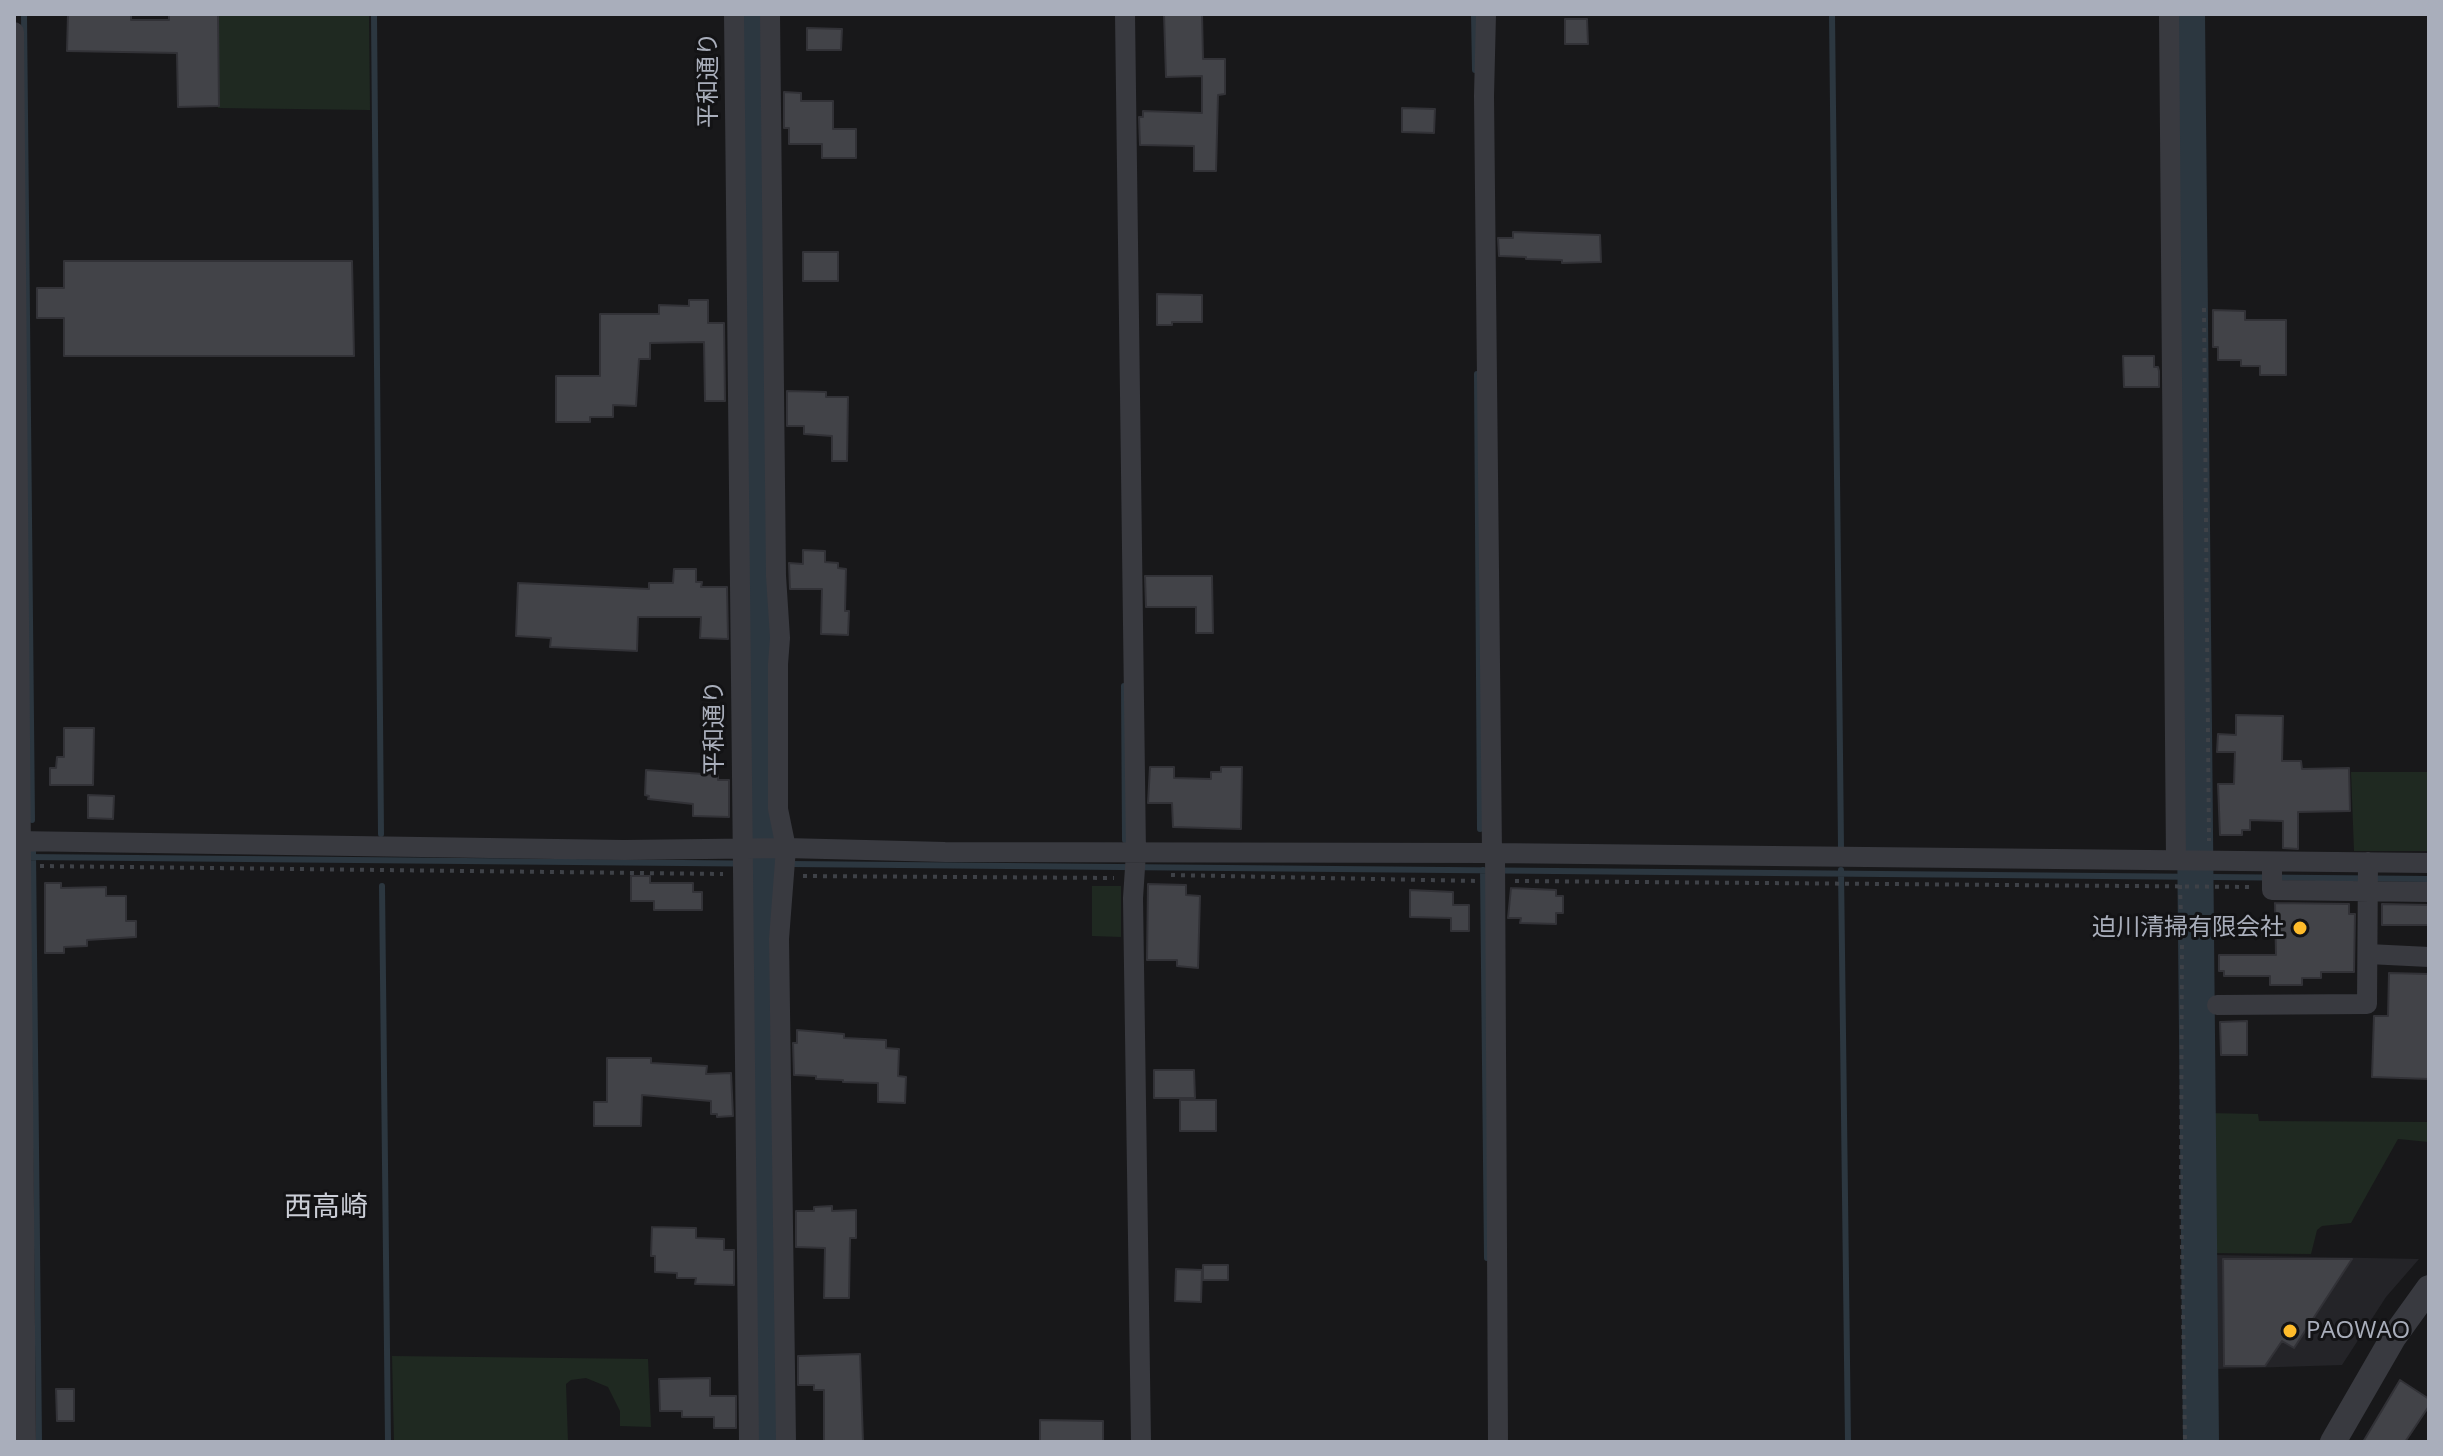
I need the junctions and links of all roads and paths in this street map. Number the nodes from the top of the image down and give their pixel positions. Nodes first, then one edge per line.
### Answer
1 (734, 14) edge
2 (770, 14) edge
3 (1125, 14) edge
4 (1486, 14) edge
5 (2169, 14) edge
6 (14, 32) edge
7 (2204, 308) dead end
8 (15, 345) edge
9 (23, 852) edge
10 (743, 859) junction
11 (2180, 860) junction
12 (784, 861) junction
13 (2207, 861) junction
14 (2429, 863) edge
15 (1133, 868) junction
16 (1492, 868) junction
17 (2272, 876) junction
18 (2368, 877) junction
19 (2181, 885) junction
20 (2429, 892) edge
21 (2368, 954) junction
22 (2429, 957) edge
23 (2217, 1005) dead end
24 (2429, 1288) edge
25 (26, 1442) edge
26 (749, 1442) edge
27 (786, 1442) edge
28 (1141, 1442) edge
29 (1498, 1442) edge
30 (2185, 1442) edge
31 (2333, 1442) edge

1 - 10 street, 平和通り
2 - 12 street
3 - 15 street
4 - 16 street
5 - 11 street
6 - 8 street
7 - 13 path
8 - 9 street
9 - 10 path
9 - 10 street
9 - 25 street
10 - 12 street
10 - 26 street, 平和通り
11 - 13 street
11 - 16 street
12 - 15 path
12 - 15 street
12 - 27 street
13 - 17 street
14 - 18 street
15 - 16 street
15 - 16 path
15 - 28 street
16 - 19 path
16 - 29 street
17 - 18 street
17 - 18 street
17 - 19 path
18 - 20 street
18 - 21 street
19 - 30 path
21 - 22 street
21 - 23 street
24 - 31 street

